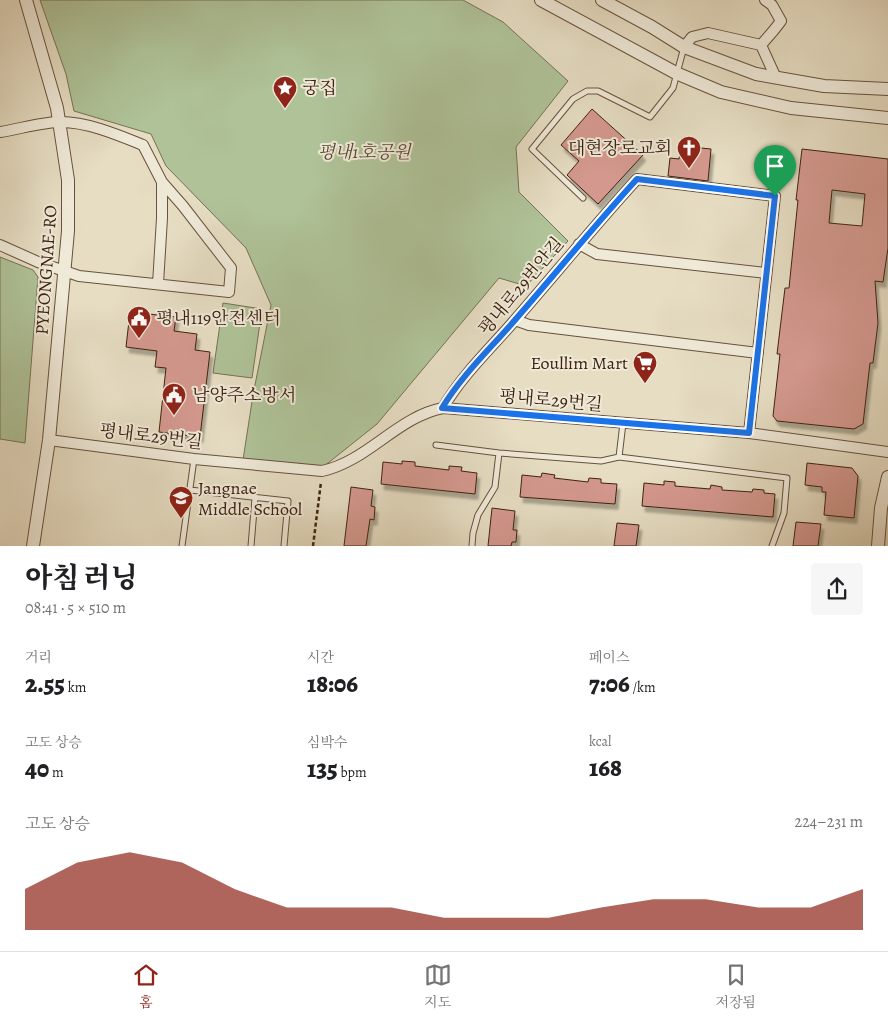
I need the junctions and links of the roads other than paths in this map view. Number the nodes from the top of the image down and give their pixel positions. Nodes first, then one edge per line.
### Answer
1 (26, 0) edge
2 (541, 0) edge
3 (602, 0) edge
4 (766, 0) edge
5 (761, 45) junction
6 (684, 47) junction
7 (676, 73) junction
8 (776, 78) junction
9 (888, 89) edge
10 (888, 118) edge
11 (60, 122) junction
12 (0, 132) edge
13 (162, 182) junction
14 (583, 198) dead end
15 (579, 244) junction
16 (0, 245) edge
17 (66, 270) junction
18 (766, 273) junction
19 (158, 284) junction
20 (515, 320) junction
21 (758, 354) junction
22 (442, 408) junction
23 (624, 422) junction
24 (749, 433) junction
25 (49, 440) junction
26 (436, 445) dead end
27 (888, 452) edge
28 (499, 453) junction
29 (619, 457) junction
30 (194, 459) junction
31 (888, 478) edge
32 (190, 490) junction
33 (254, 498) junction
34 (33, 546) edge
35 (182, 546) edge
36 (251, 546) edge
37 (284, 546) edge
38 (472, 546) edge
39 (772, 546) edge
40 (878, 546) edge

1 - 11 street, PYEONGNAE-RO
2 - 7 street
3 - 6 street
4 - 5 street
5 - 6 street
5 - 8 street
6 - 7 lane
6 - 8 street
7 - 10 street
7 - 14 lane
8 - 9 street
11 - 12 street
11 - 13 street
11 - 17 street, PYEONGNAE-RO
13 - 19 street
13 - 19 street
15 - 18 street
15 - 18 street, 평내로29번안길
15 - 20 street, 평내로29번안길
16 - 17 street
17 - 19 street
17 - 25 street, PYEONGNAE-RO
18 - 21 street, 평내로29번안길
20 - 21 street
20 - 22 street, 평내로29번안길
21 - 24 street, 평내로29번안길
22 - 23 street, 평내로29번길
22 - 30 street, 평내로29번길
23 - 24 street, 평내로29번길
23 - 29 lane
24 - 27 street, 평내로29번길
25 - 30 street, 평내로29번길
25 - 34 street, PYEONGNAE-RO
26 - 28 lane
28 - 29 lane
28 - 38 lane
29 - 39 lane
30 - 32 lane
31 - 40 street
32 - 33 lane
32 - 35 lane
33 - 36 lane
33 - 37 lane

